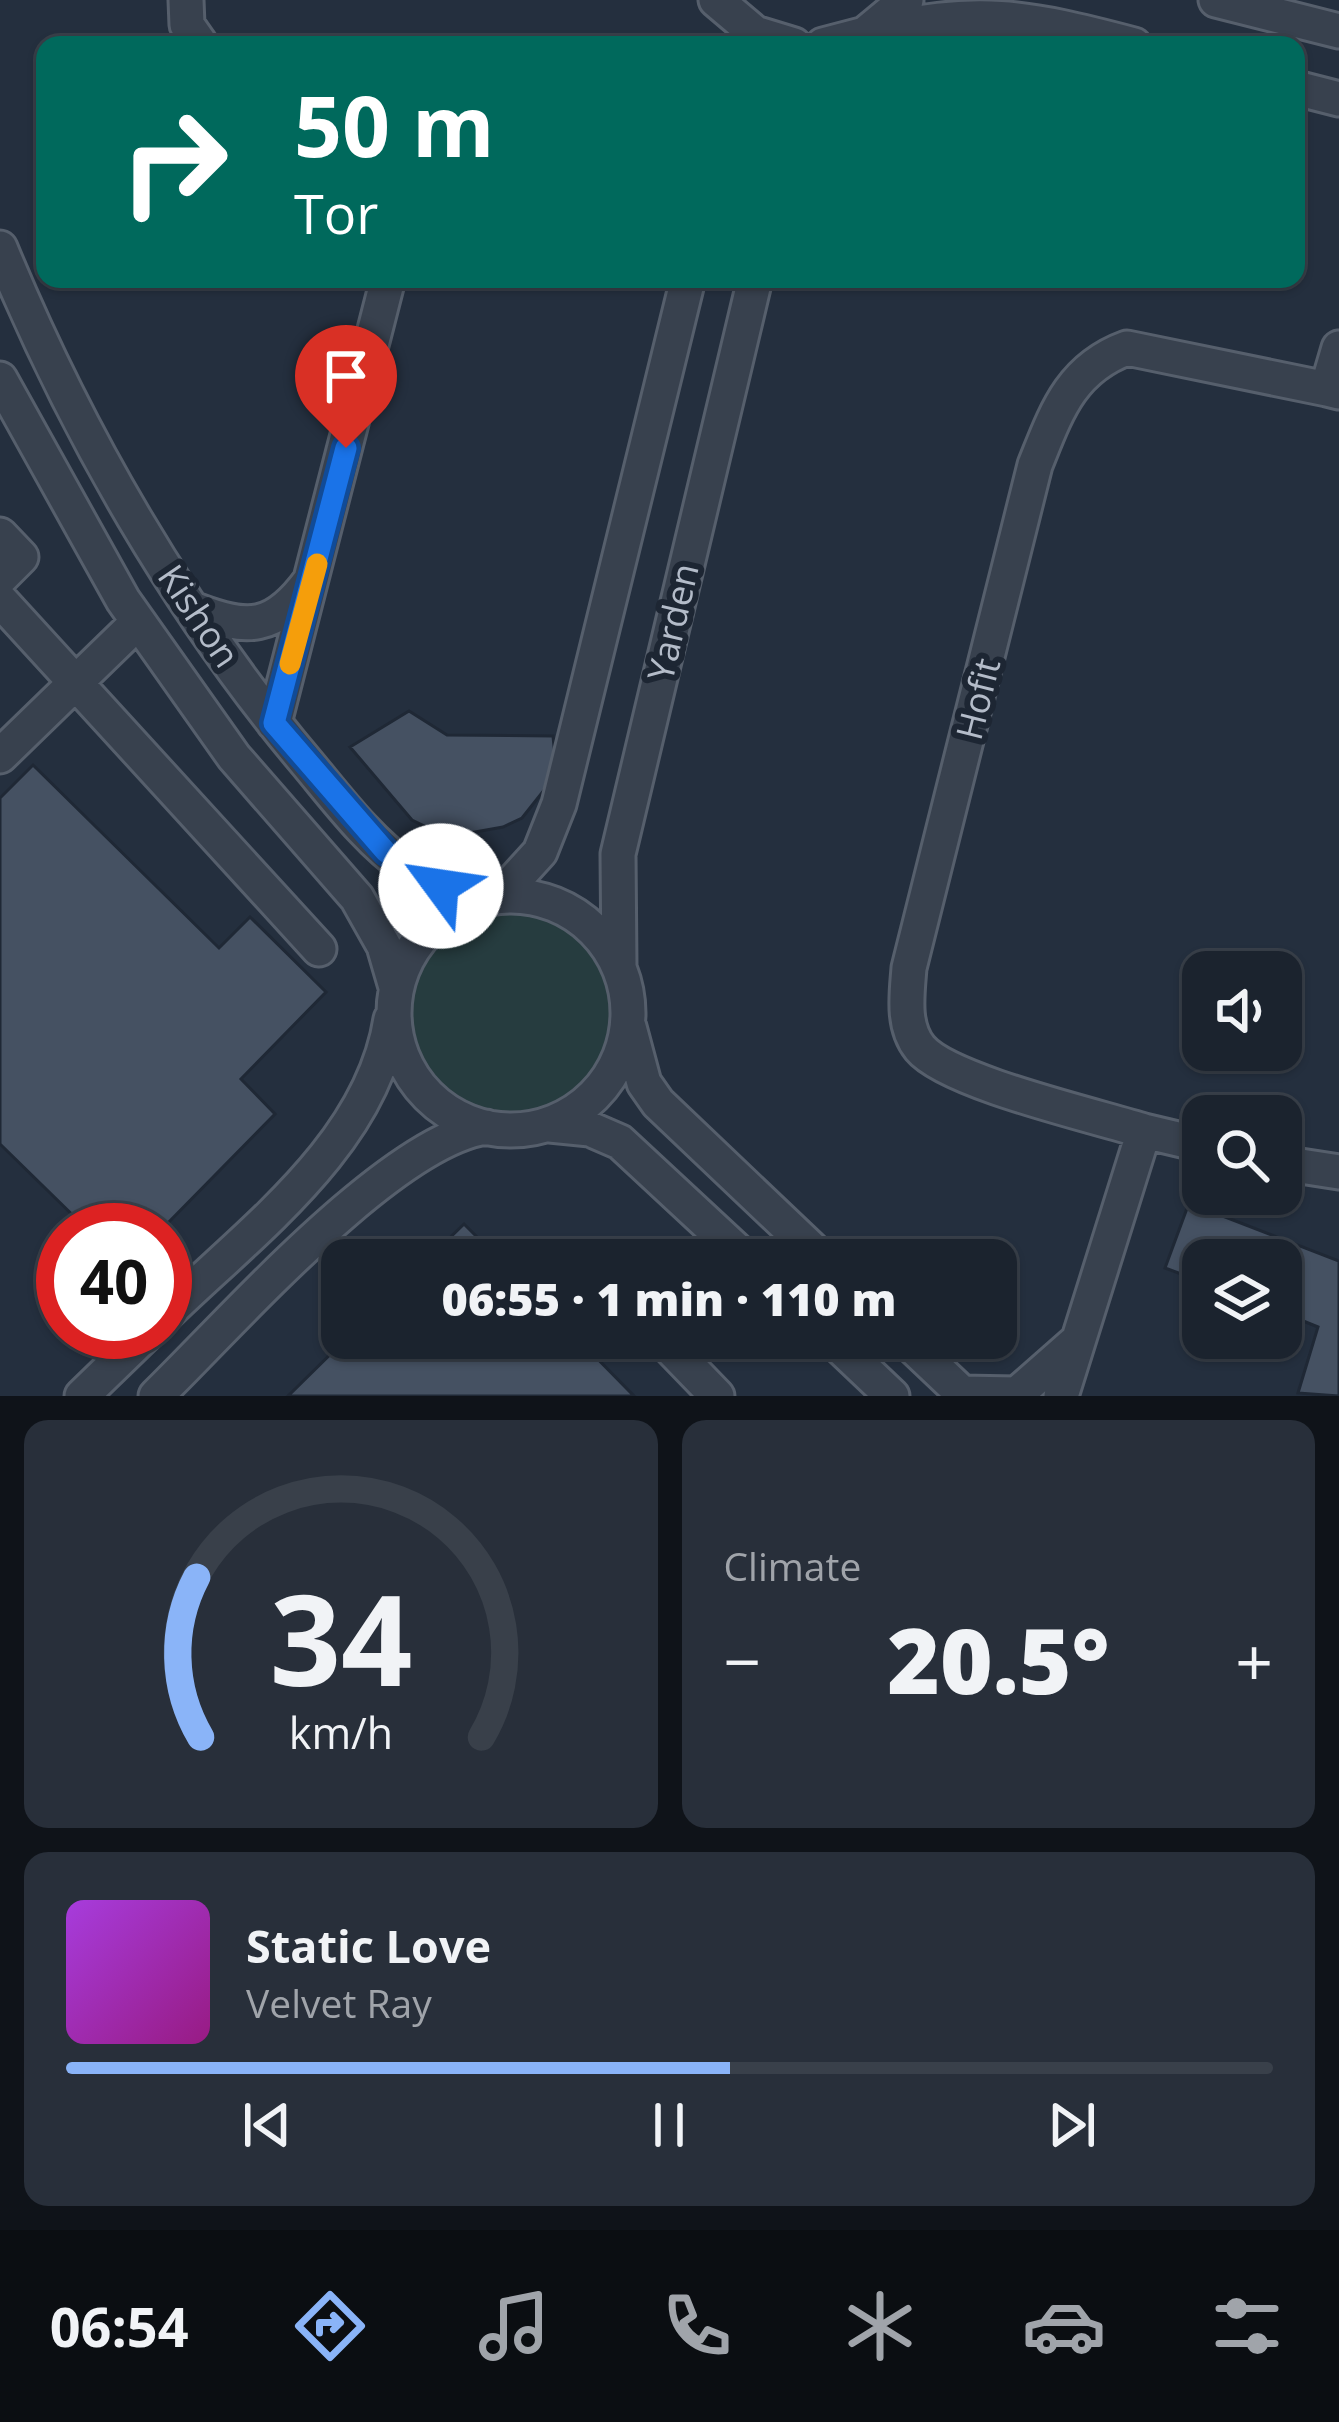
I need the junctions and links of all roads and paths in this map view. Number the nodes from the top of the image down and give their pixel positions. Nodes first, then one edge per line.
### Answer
1 (186, 0) edge
2 (715, 0) edge
3 (906, 0) edge
4 (1216, 0) edge
5 (1339, 31) edge
6 (195, 36) edge
7 (722, 36) edge
8 (762, 36) edge
9 (854, 36) edge
10 (870, 36) edge
11 (1100, 36) edge
12 (1305, 91) edge
13 (1338, 100) edge
14 (0, 248) edge
15 (386, 288) edge
16 (686, 288) edge
17 (752, 288) edge
18 (1339, 348) edge
19 (0, 379) edge
20 (1333, 390) edge
21 (0, 535) edge
22 (315, 574) junction
23 (0, 578) edge
24 (0, 600) edge
25 (193, 609) junction
26 (138, 622) junction
27 (77, 682) junction
28 (274, 723) junction
29 (0, 756) edge
30 (496, 897) junction
31 (319, 949) dead end
32 (619, 968) junction
33 (395, 996) junction
34 (628, 1021) junction
35 (548, 1124) junction
36 (486, 1127) junction
37 (1144, 1131) junction
38 (1182, 1139) edge
39 (1302, 1166) edge
40 (1339, 1172) edge
41 (724, 1239) edge
42 (801, 1239) edge
43 (192, 1288) edge
44 (1074, 1344) junction
45 (120, 1359) edge
46 (682, 1359) edge
47 (853, 1359) edge
48 (926, 1359) edge
49 (963, 1394) edge
50 (82, 1396) edge
51 (156, 1396) edge
52 (717, 1396) edge
53 (892, 1396) edge
54 (1061, 1396) edge

1 - 6 street
2 - 7 street
2 - 8 street
3 - 9 street
4 - 5 street
10 - 11 street
12 - 13 street
14 - 25 street, Kishon
15 - 22 street
16 - 30 street, Yarden
17 - 32 street, Yarden
18 - 20 street, Hofit
19 - 26 street, Kishon
20 - 37 street, Hofit
21 - 23 street
22 - 25 street
22 - 28 street
24 - 27 street
25 - 28 street, Kishon
26 - 27 street
26 - 33 street, Kishon
27 - 29 street
27 - 31 street
28 - 30 street, Kishon
30 - 32 street
30 - 33 street
32 - 34 street
33 - 36 street
33 - 43 street
34 - 35 street
34 - 42 street
35 - 36 street
35 - 41 street
36 - 51 street
37 - 38 street, Hofit
37 - 44 street
39 - 40 street
44 - 49 street
44 - 54 street
45 - 50 street
46 - 52 street
47 - 53 street
48 - 49 street

